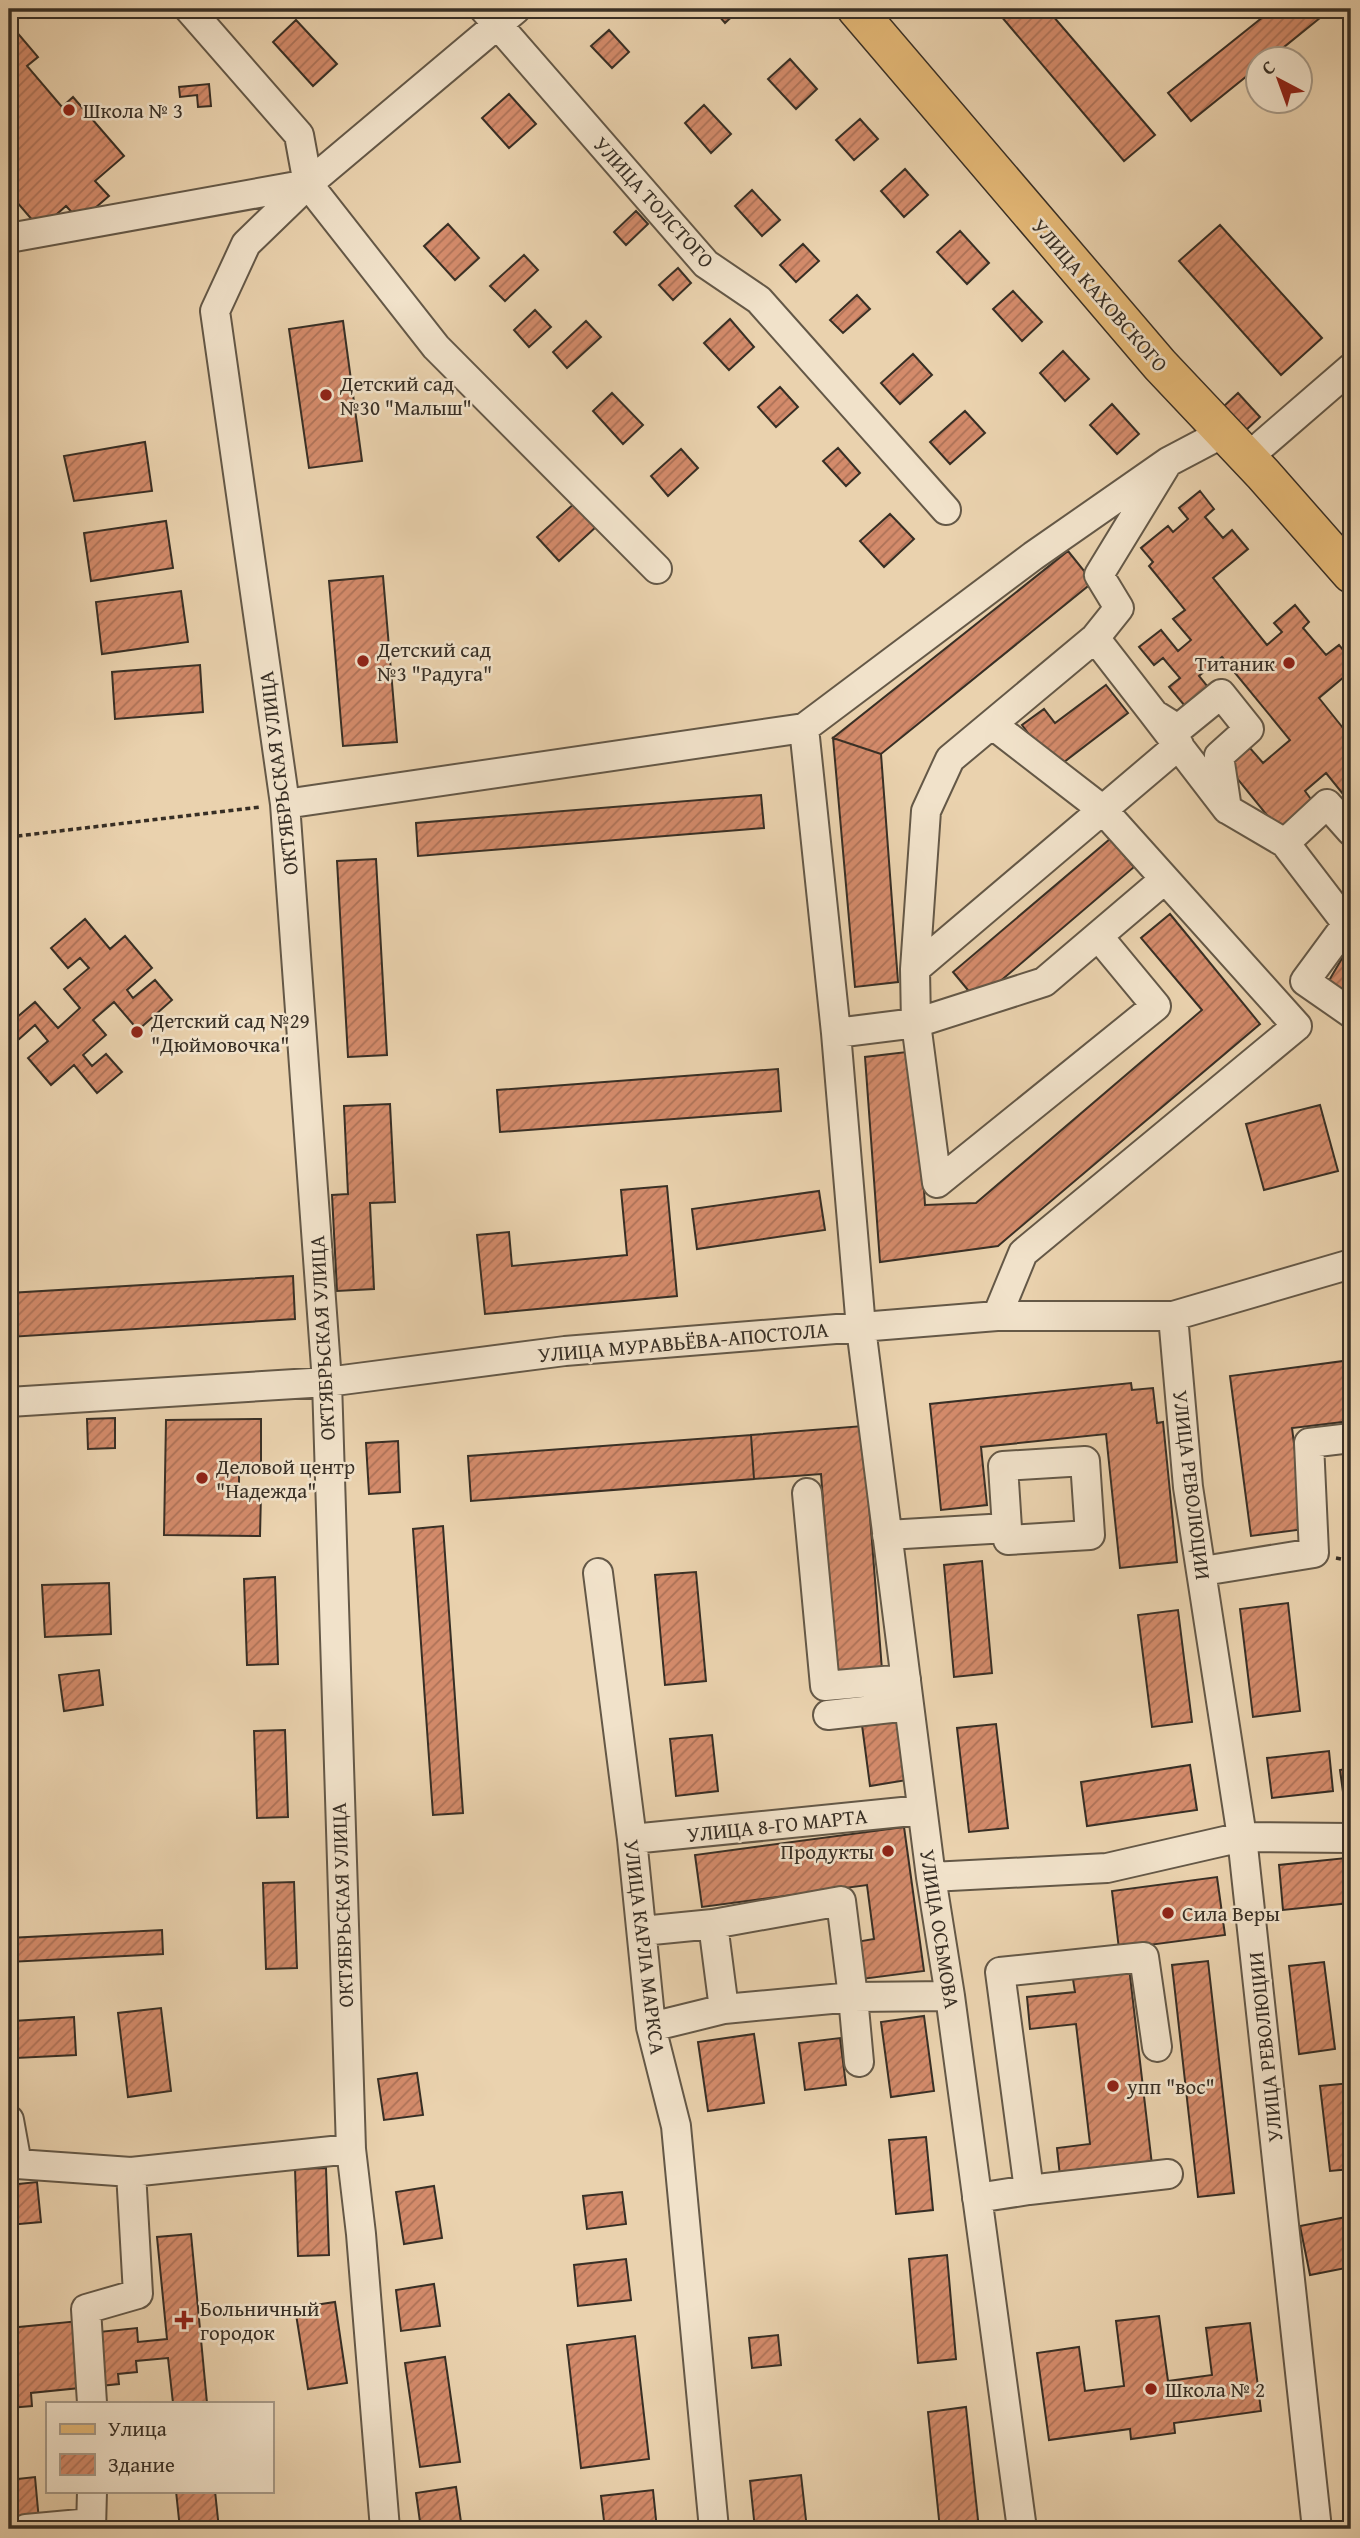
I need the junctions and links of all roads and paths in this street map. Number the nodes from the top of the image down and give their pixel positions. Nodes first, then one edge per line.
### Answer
1 (189, 9) edge
2 (856, 9) edge
3 (500, 14) edge
4 (308, 184) junction
5 (9, 238) edge
6 (1351, 368) edge
7 (1235, 445) junction
8 (1168, 462) junction
9 (946, 510) dead end
10 (657, 569) dead end
11 (1351, 574) edge
12 (1095, 638) junction
13 (1154, 713) junction
14 (993, 725) junction
15 (804, 728) junction
16 (1178, 745) junction
17 (285, 804) junction
18 (1227, 809) junction
19 (1103, 810) junction
20 (1351, 831) edge
21 (9, 838) edge
22 (1285, 843) junction
23 (1165, 879) junction
24 (1349, 923) edge
25 (1098, 936) junction
26 (915, 969) junction
27 (1351, 1013) edge
28 (916, 1023) junction
29 (836, 1033) junction
30 (1351, 1264) edge
31 (997, 1316) junction
32 (1173, 1316) junction
33 (861, 1328) junction
34 (327, 1382) junction
35 (9, 1402) edge
36 (1351, 1438) edge
37 (807, 1493) dead end
38 (1007, 1528) dead end
39 (887, 1535) junction
40 (1203, 1571) junction
41 (598, 1573) dead end
42 (907, 1693) junction
43 (828, 1715) dead end
44 (922, 1810) junction
45 (1242, 1837) junction
46 (1351, 1838) edge
47 (632, 1839) junction
48 (931, 1877) junction
49 (713, 1924) junction
50 (642, 1931) junction
51 (950, 1996) junction
52 (853, 1997) junction
53 (724, 2009) junction
54 (651, 2027) junction
55 (1157, 2047) dead end
56 (859, 2062) dead end
57 (9, 2120) edge
58 (351, 2149) junction
59 (131, 2172) junction
60 (1168, 2174) dead end
61 (1029, 2189) junction
62 (977, 2198) junction
63 (92, 2402) edge
64 (92, 2492) edge
65 (91, 2526) edge
66 (26, 2529) edge
67 (385, 2529) edge
68 (714, 2529) edge
69 (1022, 2529) edge
70 (1317, 2529) edge

1 - 4 street
2 - 7 main road, УЛИЦА КАХОВСКОГО
3 - 4 street, ОКТЯБРЬСКАЯ УЛИЦА
3 - 9 street, УЛИЦА ТОЛСТОГО
4 - 5 street
4 - 10 street
4 - 17 street, ОКТЯБРЬСКАЯ УЛИЦА
6 - 7 street
7 - 8 street
7 - 11 main road, УЛИЦА КАХОВСКОГО
8 - 12 street
8 - 15 street
12 - 13 street
12 - 14 street
13 - 16 street
13 - 18 street
14 - 19 street
14 - 26 street
15 - 17 street
15 - 29 street, УЛИЦА ОСЬМОВА
16 - 18 street
16 - 19 street
17 - 21 path
17 - 34 street, ОКТЯБРЬСКАЯ УЛИЦА
18 - 22 street
19 - 23 street
19 - 26 street
20 - 22 street
22 - 24 street
23 - 25 street
23 - 31 street
24 - 27 street
25 - 28 street
25 - 28 street
26 - 28 street
28 - 29 street
29 - 33 street, УЛИЦА ОСЬМОВА
30 - 32 street, УЛИЦА МУРАВЬЁВА-АПОСТОЛА
31 - 32 street, УЛИЦА МУРАВЬЁВА-АПОСТОЛА
31 - 33 street, УЛИЦА МУРАВЬЁВА-АПОСТОЛА
32 - 40 street, УЛИЦА РЕВОЛЮЦИИ
33 - 34 street, УЛИЦА МУРАВЬЁВА-АПОСТОЛА
33 - 39 street, УЛИЦА ОСЬМОВА
34 - 35 street, УЛИЦА МУРАВЬЁВА-АПОСТОЛА
34 - 58 street, ОКТЯБРЬСКАЯ УЛИЦА
36 - 40 street
37 - 42 street
38 - 39 street
39 - 42 street, УЛИЦА ОСЬМОВА
40 - 45 street, УЛИЦА РЕВОЛЮЦИИ
41 - 47 street, УЛИЦА КАРЛА МАРКСА
42 - 43 street
42 - 44 street, УЛИЦА ОСЬМОВА
44 - 47 street, УЛИЦА 8-ГО МАРТА
44 - 48 street, УЛИЦА ОСЬМОВА
45 - 46 street
45 - 48 street
45 - 70 street, УЛИЦА РЕВОЛЮЦИИ
47 - 50 street, УЛИЦА КАРЛА МАРКСА
48 - 51 street, УЛИЦА ОСЬМОВА
49 - 50 street
49 - 52 street
49 - 53 street
50 - 54 street, УЛИЦА КАРЛА МАРКСА
51 - 52 street
51 - 62 street, УЛИЦА ОСЬМОВА
52 - 53 street
52 - 56 street
53 - 54 street
54 - 68 street, УЛИЦА КАРЛА МАРКСА
55 - 61 street
57 - 59 street
58 - 59 street
58 - 67 street, ОКТЯБРЬСКАЯ УЛИЦА
59 - 63 street
60 - 61 street
61 - 62 street
62 - 69 street, УЛИЦА ОСЬМОВА
64 - 65 street
65 - 66 street

